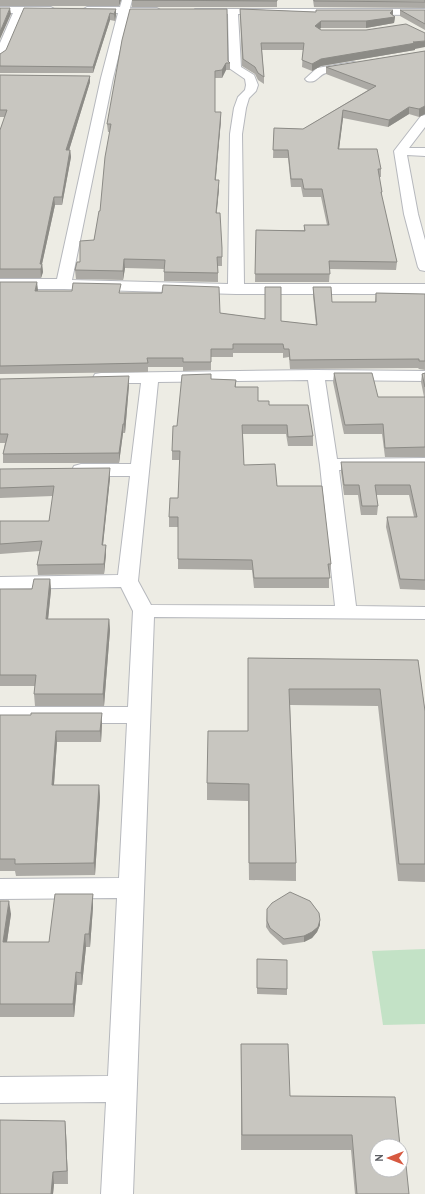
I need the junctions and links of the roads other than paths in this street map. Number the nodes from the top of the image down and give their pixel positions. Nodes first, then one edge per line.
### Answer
1 (379, 0) edge
2 (126, 5) edge
3 (0, 10) edge
4 (19, 10) junction
5 (65, 10) edge
6 (80, 10) edge
7 (164, 11) edge
8 (187, 11) edge
9 (233, 11) junction
10 (381, 12) junction
11 (425, 12) edge
12 (402, 22) edge
13 (0, 56) edge
14 (366, 62) edge
15 (92, 78) edge
16 (107, 78) junction
17 (311, 79) dead end
18 (425, 119) edge
19 (400, 151) junction
20 (425, 152) edge
21 (418, 214) edge
22 (425, 267) edge
23 (0, 284) edge
24 (64, 284) junction
25 (236, 290) junction
26 (425, 290) edge
27 (316, 375) junction
28 (425, 376) edge
29 (150, 377) junction
30 (87, 379) edge
31 (425, 464) edge
32 (329, 465) junction
33 (140, 470) junction
34 (62, 471) edge
35 (128, 581) junction
36 (0, 583) edge
37 (144, 611) junction
38 (346, 612) junction
39 (425, 613) edge
40 (0, 715) edge
41 (138, 715) junction
42 (131, 888) junction
43 (0, 889) edge
44 (122, 1089) junction
45 (0, 1090) edge
46 (117, 1194) edge

1 - 10 street
2 - 6 street
2 - 7 street
2 - 16 street
3 - 4 street
4 - 5 street
4 - 13 street
8 - 9 street
9 - 10 street
9 - 25 street
10 - 11 street
10 - 12 street
14 - 17 street
15 - 16 street
16 - 24 street
18 - 19 street
19 - 20 street
19 - 21 street
21 - 22 street
23 - 24 street
24 - 25 street
25 - 26 street
27 - 28 street
27 - 29 street
27 - 32 street
29 - 30 street
29 - 33 street
31 - 32 street
32 - 38 street
33 - 34 street
33 - 35 street
35 - 36 street
35 - 37 street
37 - 38 street
37 - 41 street
38 - 39 street
40 - 41 street
41 - 42 street
42 - 43 street
42 - 44 street
44 - 45 street
44 - 46 street

